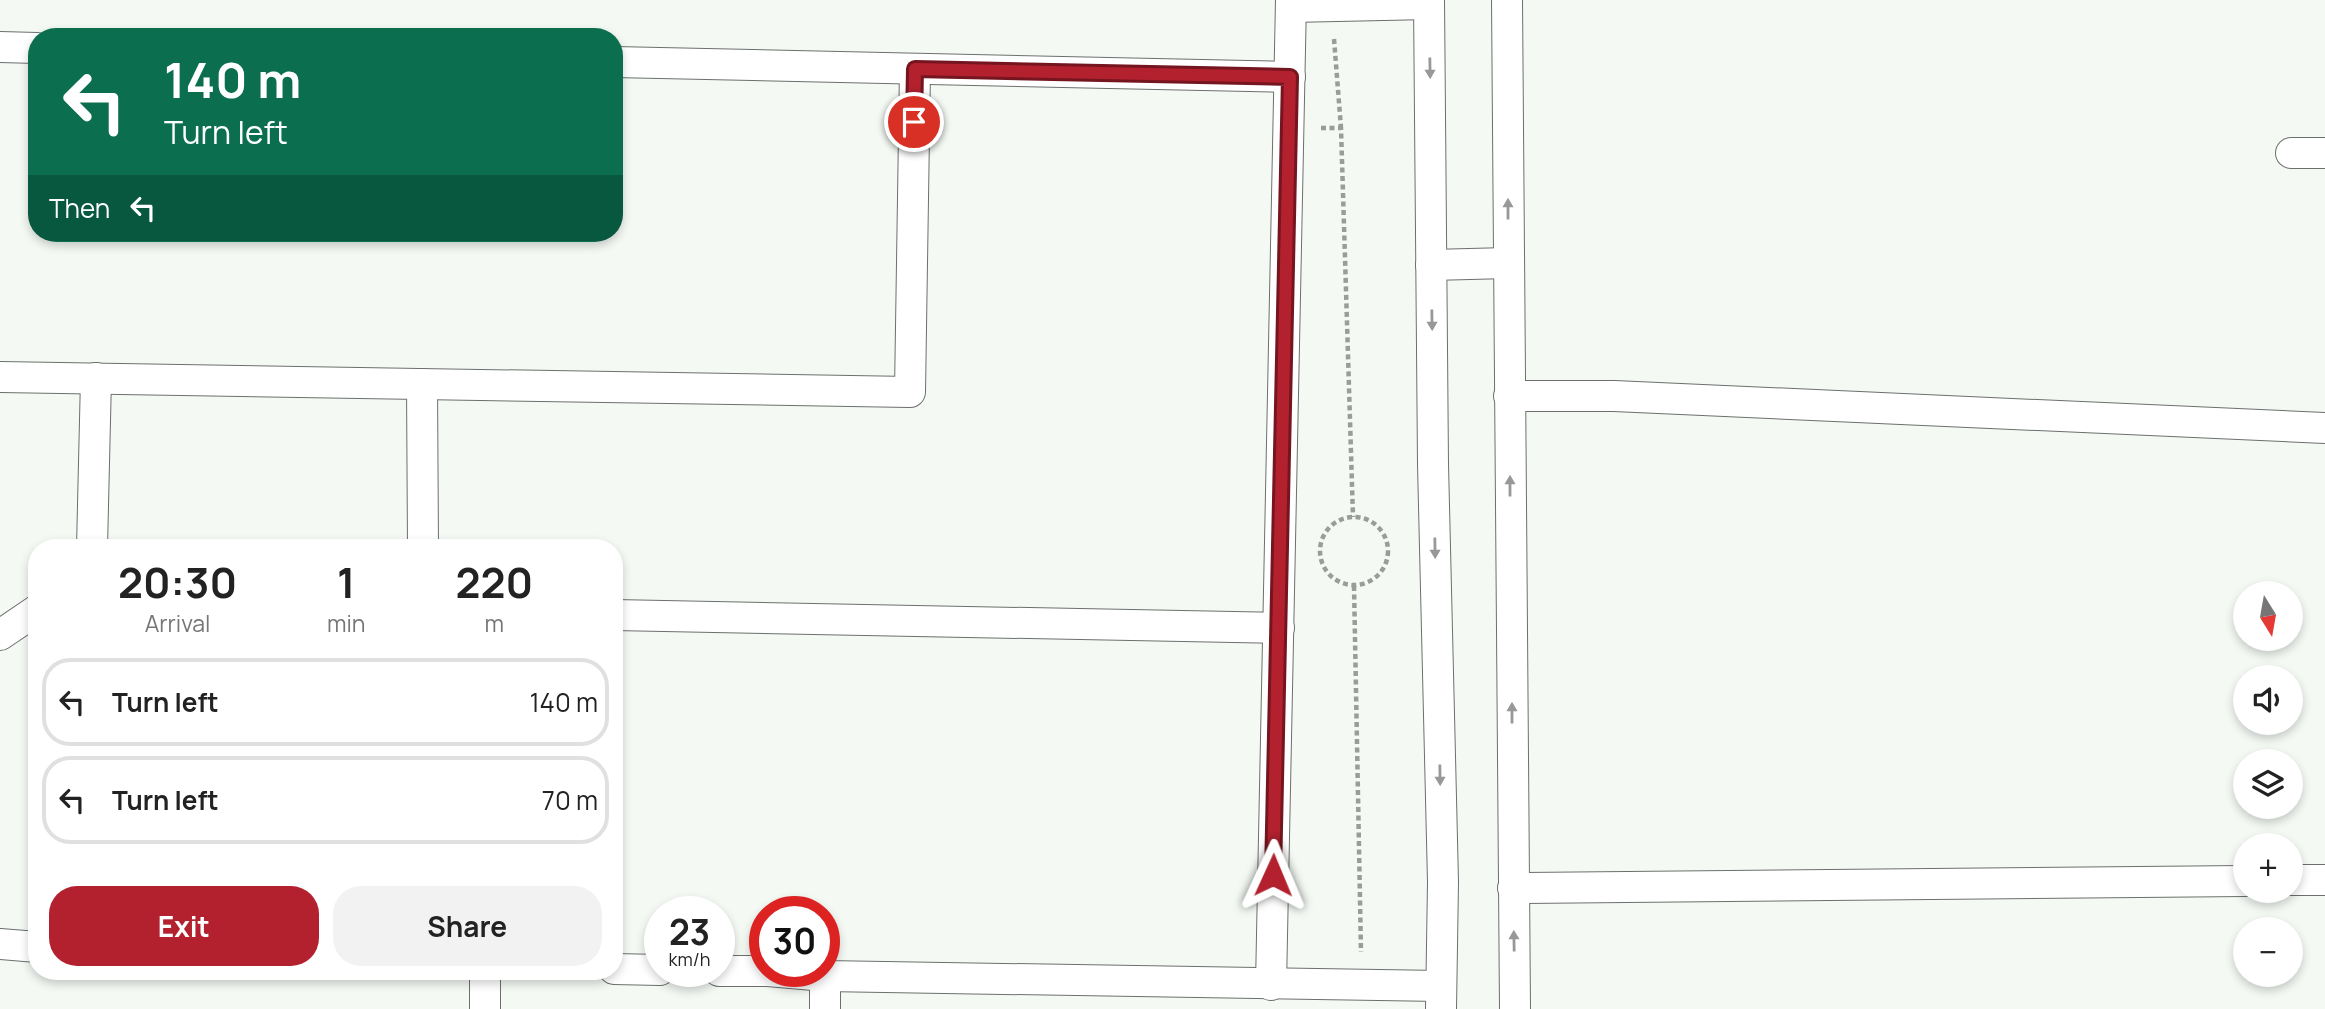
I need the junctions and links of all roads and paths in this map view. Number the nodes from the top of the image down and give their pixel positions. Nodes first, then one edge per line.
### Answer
1 (1507, 0) edge
2 (1429, 2) edge
3 (1291, 3) edge
4 (1331, 6) junction
5 (0, 47) edge
6 (28, 48) edge
7 (623, 62) edge
8 (915, 69) junction
9 (1290, 77) junction
10 (1290, 128) junction
11 (1340, 128) junction
12 (2291, 153) dead end
13 (2325, 153) edge
14 (1508, 263) junction
15 (1432, 265) junction
16 (0, 377) edge
17 (96, 378) junction
18 (422, 384) junction
19 (1509, 396) junction
20 (2325, 428) edge
21 (1353, 517) junction
22 (92, 539) edge
23 (423, 539) edge
24 (1354, 586) junction
25 (623, 615) edge
26 (28, 616) edge
27 (1279, 628) junction
28 (0, 635) edge
29 (2303, 880) edge
30 (2325, 880) edge
31 (2233, 881) edge
32 (1513, 888) junction
33 (0, 944) edge
34 (28, 946) edge
35 (623, 969) edge
36 (644, 970) edge
37 (840, 976) edge
38 (485, 980) edge
39 (1271, 985) junction
40 (1361, 986) junction
41 (825, 987) edge
42 (1441, 997) edge
43 (485, 1009) edge
44 (825, 1009) edge
45 (1515, 1009) edge

14 -> 1 street
2 - 4 street
2 -> 15 street
3 - 4 street
3 - 9 street
4 - 11 path
5 - 6 street
7 - 8 street
8 - 9 street
8 - 18 street
9 - 10 street
10 - 11 path
10 - 27 street
11 - 21 path
12 - 13 street
14 - 15 street
14 - 19 street
15 -> 42 street
16 - 17 street
17 - 18 street
17 - 22 street
18 - 23 street
19 - 20 street
32 -> 19 street
21 - 24 path
21 - 24 path
24 - 40 path
25 - 27 street
26 - 28 street
27 - 39 street
29 - 30 street
31 - 32 street
45 -> 32 street
33 - 34 street
35 - 36 street
37 - 39 street
38 - 43 street
39 - 40 street
40 - 42 street
41 - 44 street

